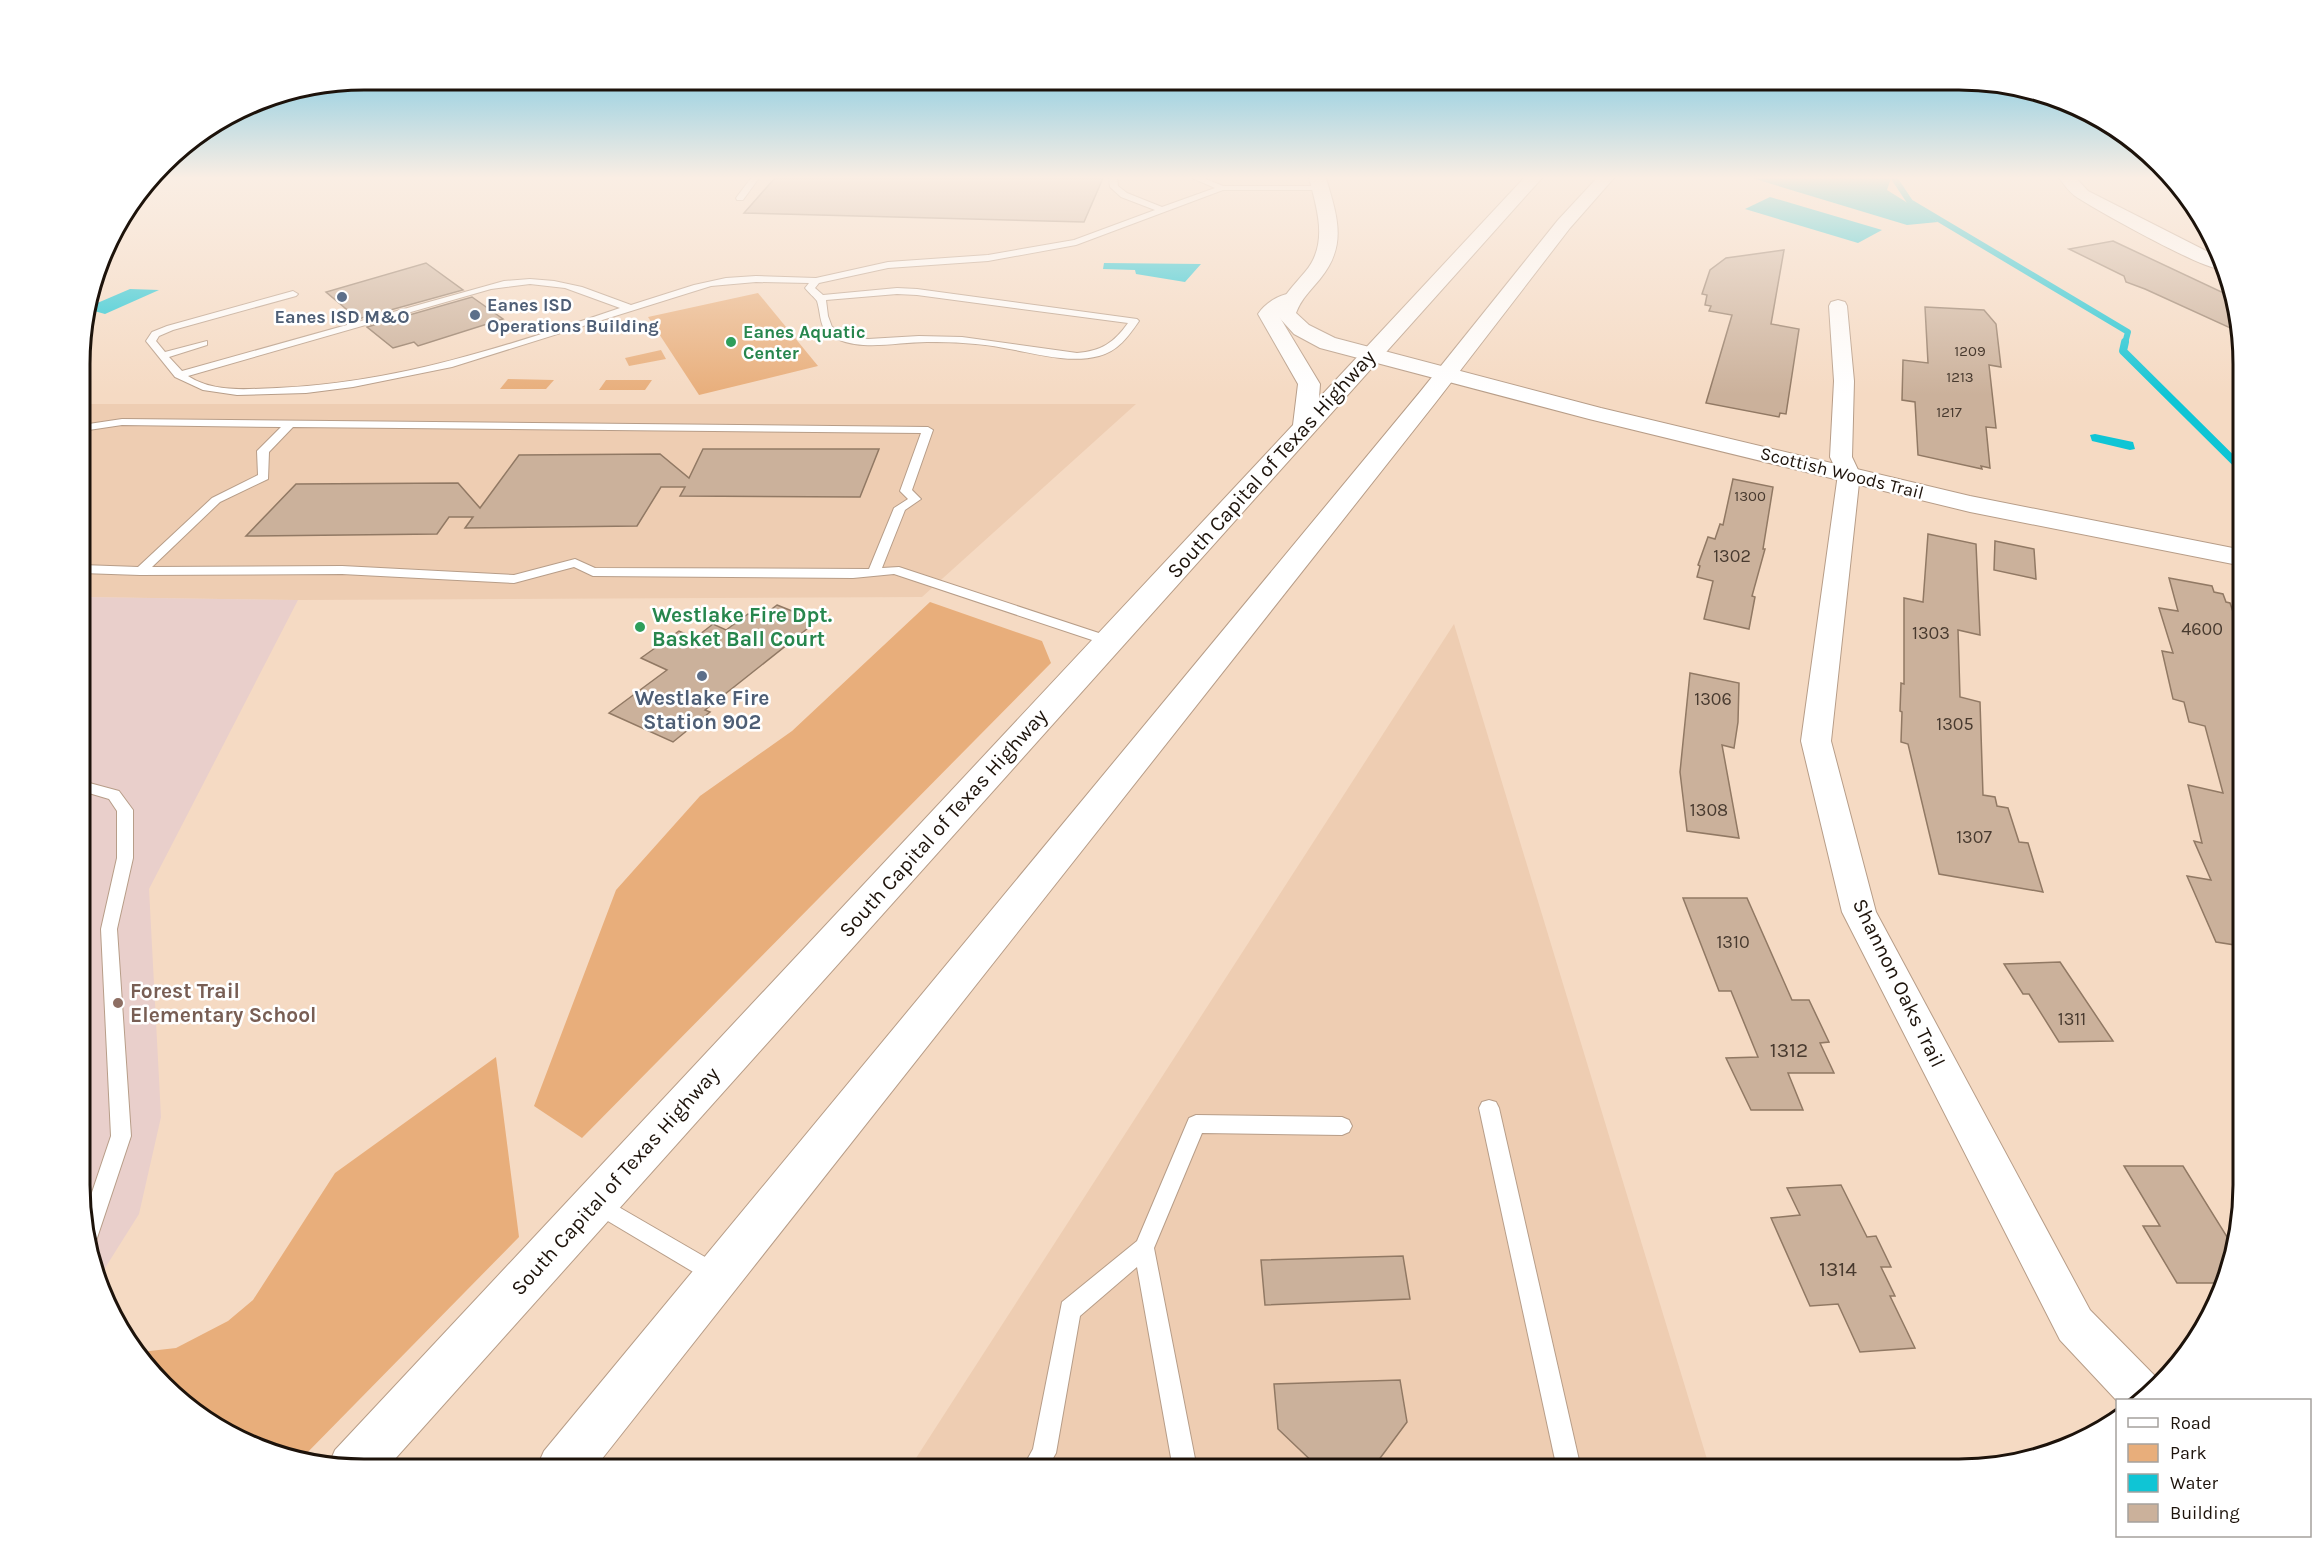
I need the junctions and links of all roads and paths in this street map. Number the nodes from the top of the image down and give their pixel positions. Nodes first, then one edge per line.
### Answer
1 (1030, 250) edge
2 (1328, 250) edge
3 (1467, 250) edge
4 (1543, 250) edge
5 (2189, 250) edge
6 (2213, 262) edge
7 (816, 281) junction
8 (293, 294) dead end
9 (821, 298) junction
10 (1292, 298) junction
11 (1838, 306) dead end
12 (632, 308) junction
13 (204, 344) dead end
14 (163, 356) junction
15 (1370, 356) junction
16 (179, 375) junction
17 (1444, 375) junction
18 (291, 423) junction
19 (90, 427) edge
20 (1305, 428) junction
21 (1848, 474) junction
22 (2233, 556) edge
23 (90, 569) edge
24 (140, 571) junction
25 (874, 571) junction
26 (1109, 641) junction
27 (90, 788) edge
28 (1489, 1108) dead end
29 (1342, 1126) dead end
30 (596, 1202) junction
31 (92, 1222) edge
32 (1144, 1248) junction
33 (719, 1276) junction
34 (2139, 1392) edge
35 (361, 1459) edge
36 (580, 1459) edge
37 (1040, 1459) edge
38 (1183, 1459) edge
39 (1567, 1459) edge

1 - 7 lane
2 - 10 main road
3 - 15 main road, South Capital of Texas Highway
4 - 17 main road
5 - 6 street
7 - 9 lane
7 - 12 lane
8 - 14 lane
9 - 9 lane
10 - 15 main road, Scottish Woods Trail
10 - 20 main road
11 - 21 street, Shannon Oaks Trail
12 - 16 lane
12 - 16 lane
13 - 14 lane
14 - 16 lane
15 - 17 main road, Scottish Woods Trail
15 - 20 main road, South Capital of Texas Highway
17 - 21 main road, Scottish Woods Trail
17 - 33 main road
18 - 19 lane
18 - 24 lane
18 - 25 lane
20 - 26 main road, South Capital of Texas Highway
21 - 22 main road, Scottish Woods Trail
21 - 34 street, Shannon Oaks Trail
23 - 24 lane
24 - 25 lane
25 - 26 lane
26 - 30 main road, South Capital of Texas Highway
27 - 31 lane
28 - 39 lane
29 - 32 lane
30 - 33 lane
30 - 35 main road, South Capital of Texas Highway
32 - 37 lane
32 - 38 lane
33 - 36 main road

